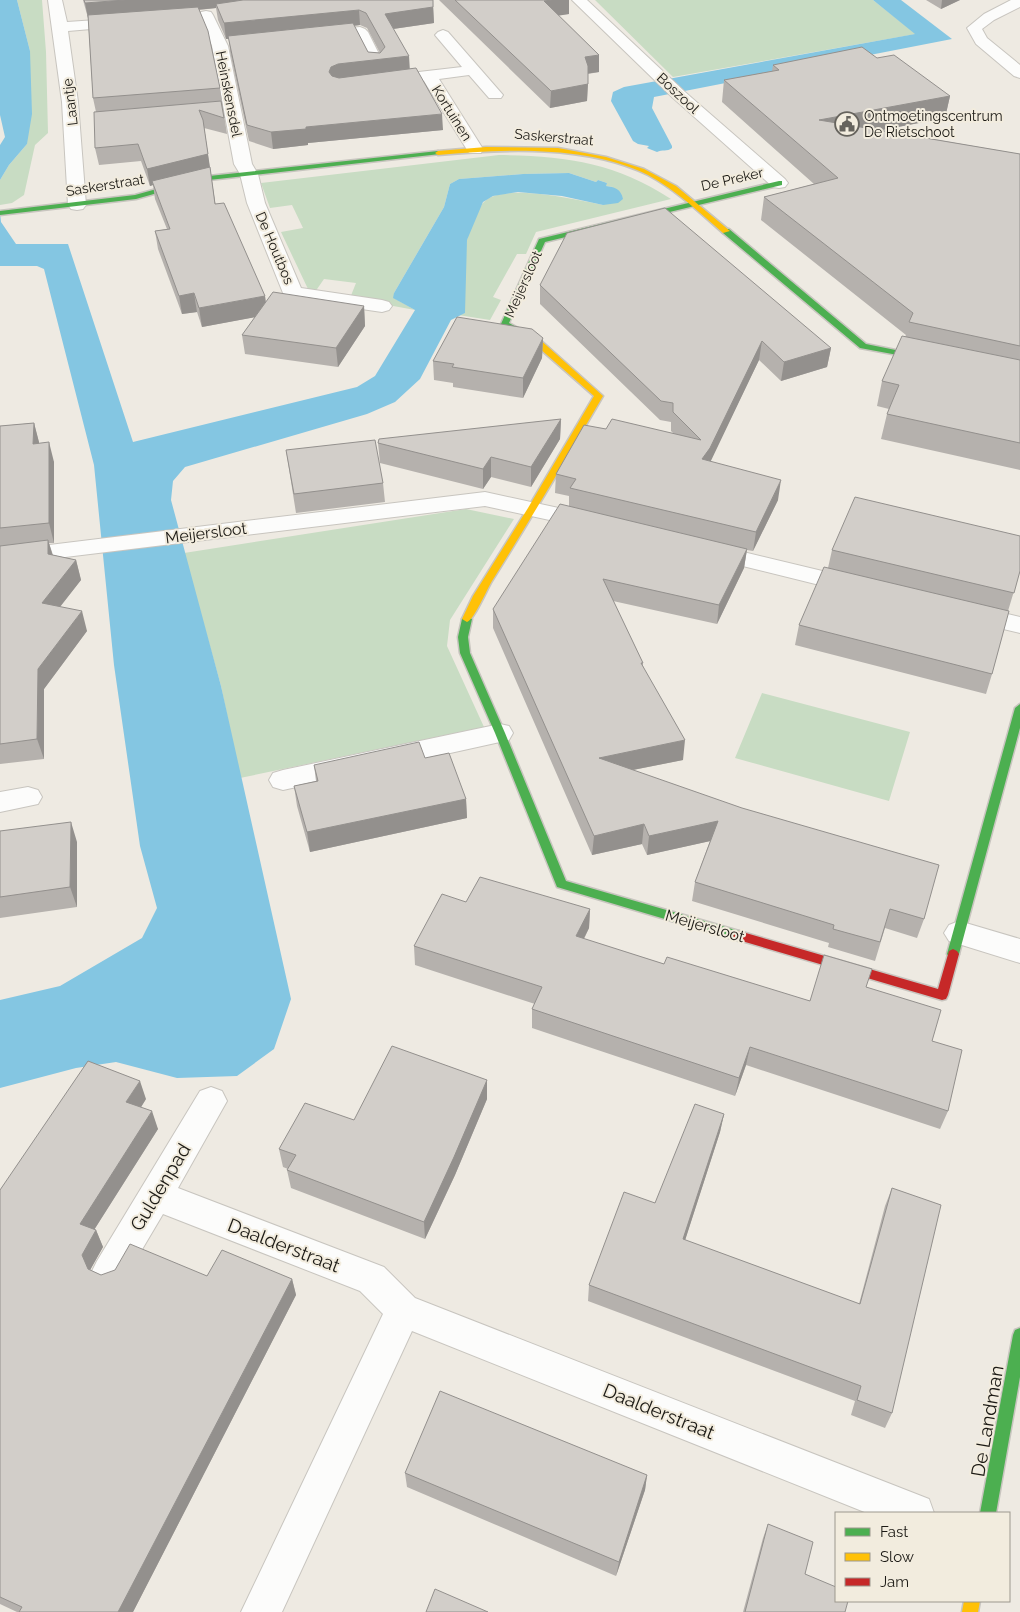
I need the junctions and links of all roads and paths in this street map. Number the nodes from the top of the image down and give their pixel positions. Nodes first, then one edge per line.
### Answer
1 (55, 0) edge
2 (579, 0) edge
3 (1020, 1) edge
4 (225, 12) edge
5 (206, 15) junction
6 (187, 17) edge
7 (138, 20) edge
8 (60, 27) junction
9 (195, 33) edge
10 (443, 35) dead end
11 (304, 38) edge
12 (217, 39) junction
13 (82, 42) dead end
14 (63, 44) junction
15 (238, 44) edge
16 (376, 64) edge
17 (1018, 69) edge
18 (474, 70) junction
19 (428, 76) junction
20 (370, 83) edge
21 (495, 95) dead end
22 (232, 110) junction
23 (212, 112) edge
24 (475, 150) junction
25 (249, 174) junction
26 (779, 183) joint
27 (692, 204) junction
28 (77, 205) junction
29 (0, 213) edge
30 (382, 306) dead end
31 (942, 362) edge
32 (533, 508) junction
33 (615, 528) edge
34 (689, 546) edge
35 (0, 558) edge
36 (878, 591) edge
37 (954, 609) edge
38 (1020, 625) edge
39 (1020, 708) edge
40 (500, 733) junction
41 (283, 780) dead end
42 (28, 797) dead end
43 (0, 802) edge
44 (959, 933) junction
45 (1020, 951) edge
46 (211, 1101) dead end
47 (155, 1195) junction
48 (109, 1273) edge
49 (403, 1310) junction
50 (1020, 1335) edge
51 (912, 1512) edge
52 (988, 1512) edge
53 (262, 1612) edge

1 - 8 street, Laantje
2 - 26 street, Boszool
3 - 17 street
4 - 5 street
5 - 6 street
5 - 12 street, Heinskensdel
7 - 8 street
8 - 14 street, Laantje
9 - 12 street
10 - 18 street
11 - 16 street
12 - 15 street
12 - 22 street, Heinskensdel
13 - 14 street
14 - 28 street, Laantje
18 - 19 street, Kortuinen
18 - 21 street
19 - 20 street, Kortuinen
19 - 24 street, Kortuinen
22 - 23 street
22 - 25 street, Heinskensdel
24 - 25 street, Saskerstraat
24 - 27 street, Saskerstraat
25 - 28 street, Saskerstraat
25 - 30 street, De Houtbos
26 - 27 street, De Preker
27 - 31 street, Saskerstraat
27 - 32 street, Meijersloot
28 - 29 street, Saskerstraat
32 - 33 street
32 - 35 street, Meijersloot
32 - 40 street, Meijersloot
34 - 36 street
37 - 38 street
39 - 44 street, Meijersloot
40 - 41 street
40 - 44 street, Meijersloot
42 - 43 street
44 - 45 street
46 - 47 street, Guldenpad
47 - 48 street, Guldenpad
47 - 49 street, Daalderstraat
49 - 51 street, Daalderstraat
49 - 53 street
50 - 52 street, De Landman

